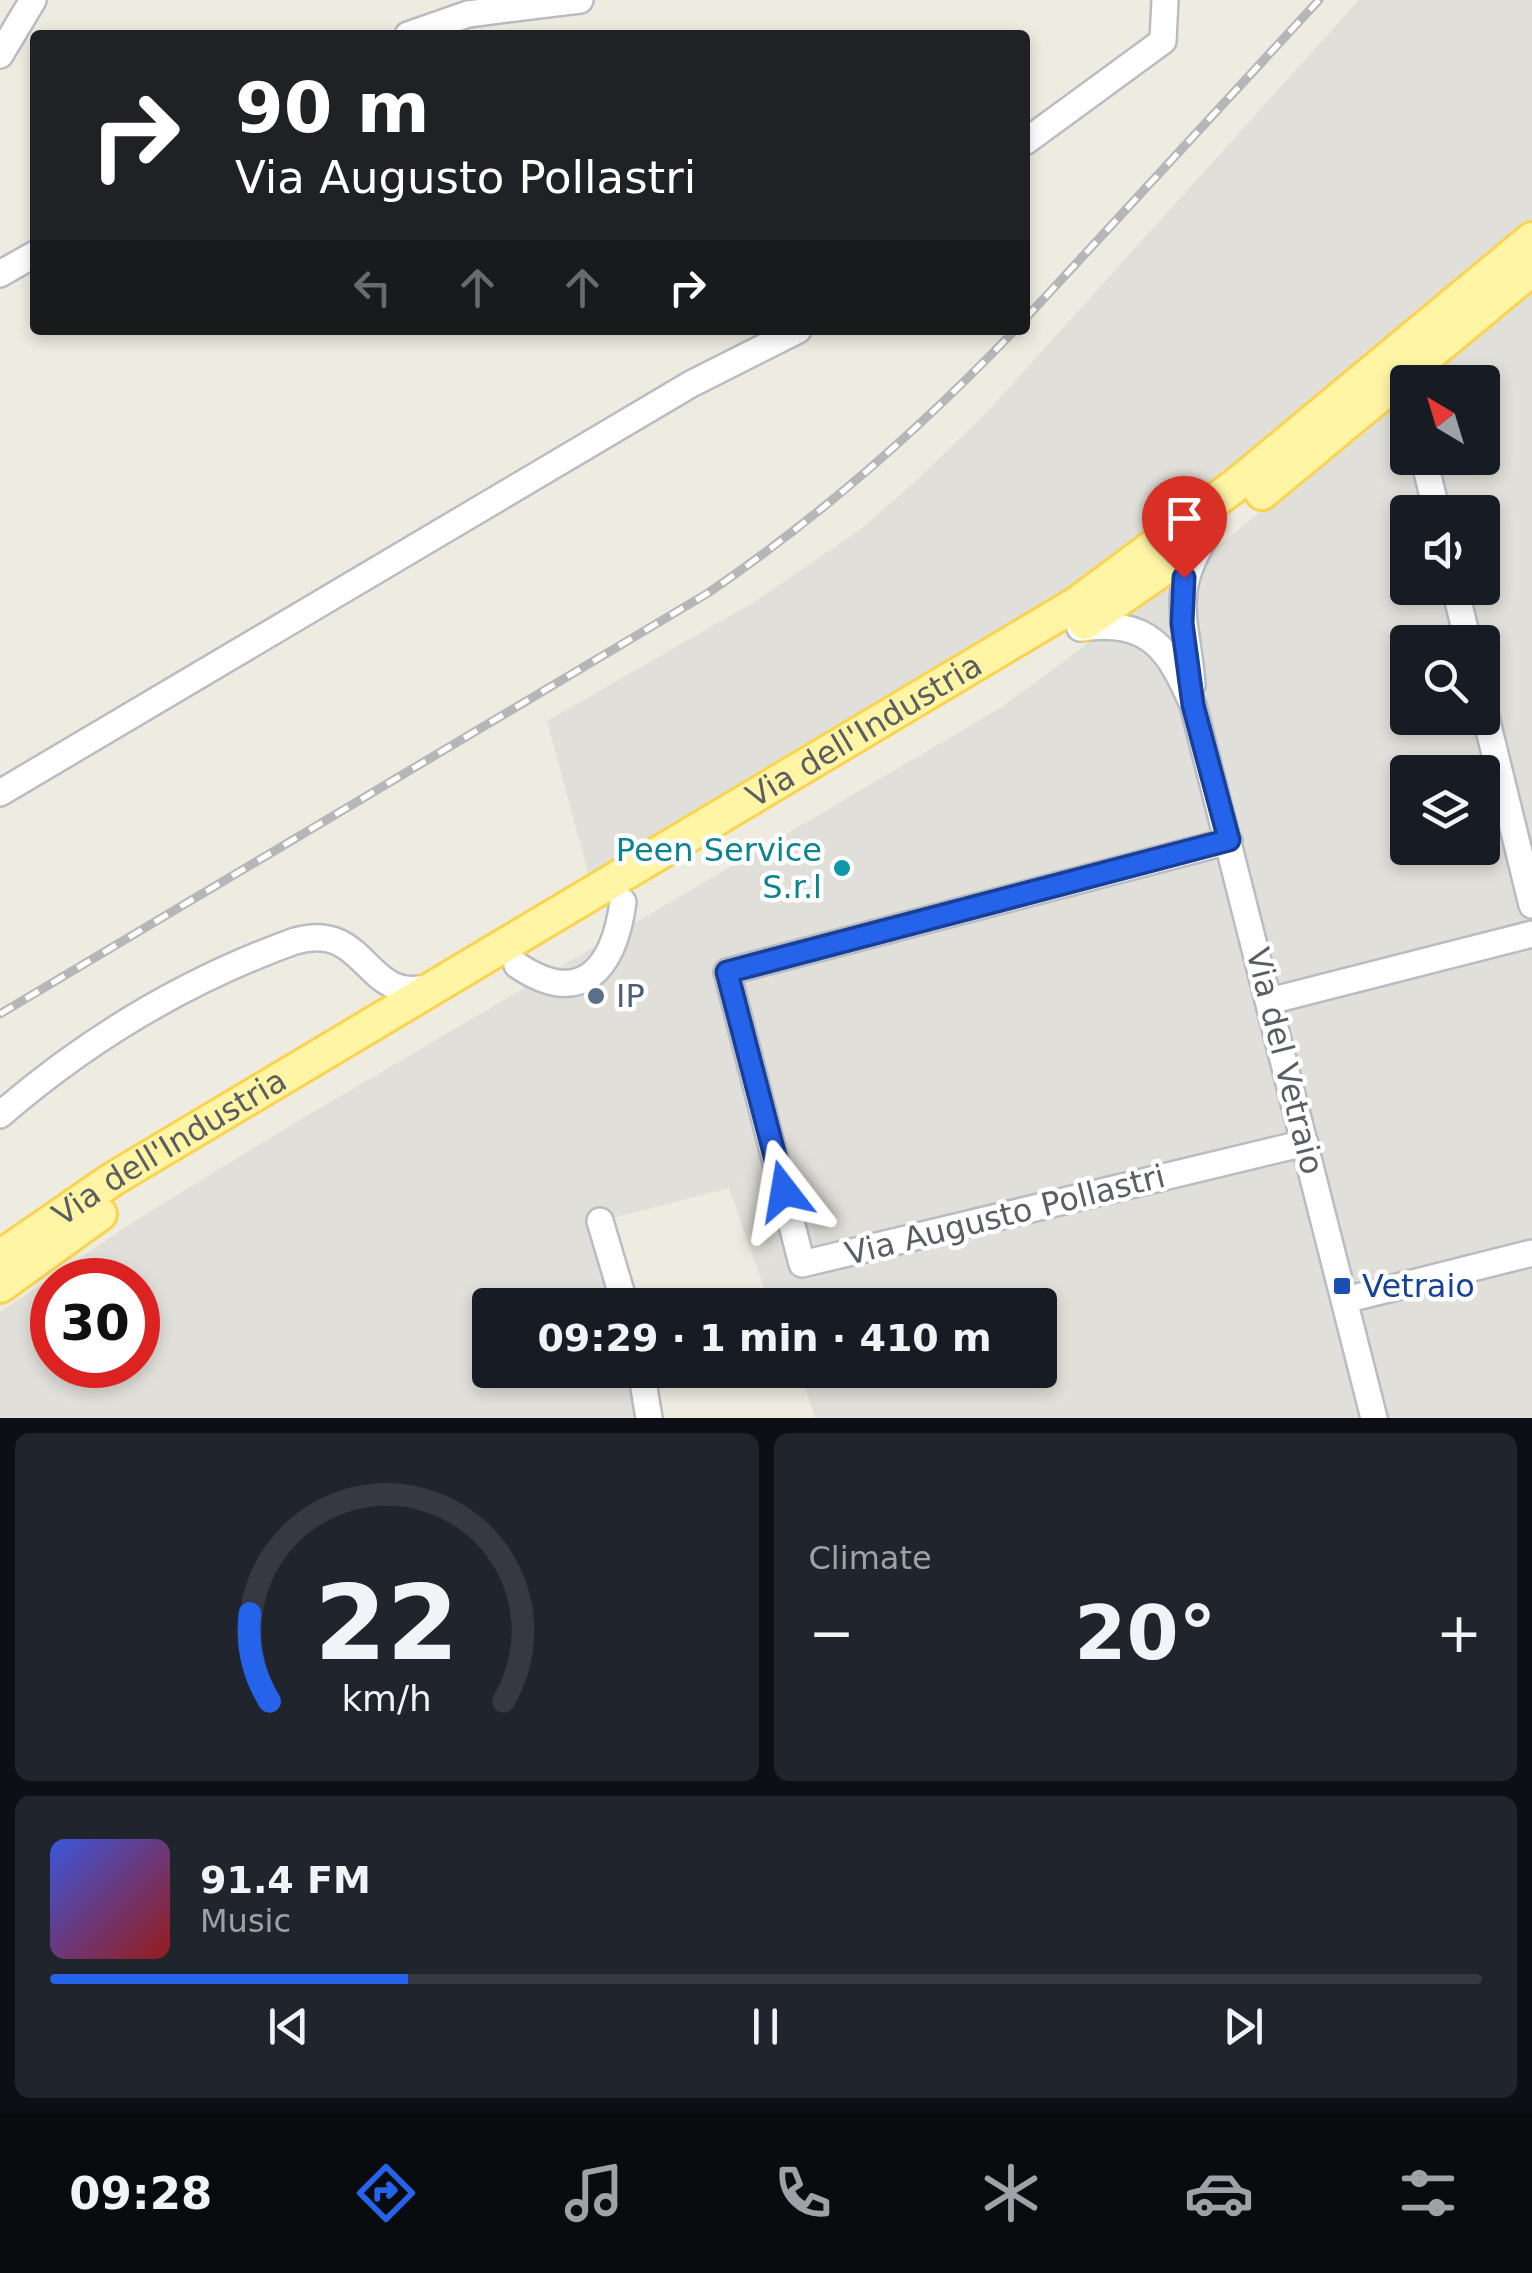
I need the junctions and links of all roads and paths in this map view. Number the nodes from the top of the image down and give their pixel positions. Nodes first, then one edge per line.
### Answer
1 (33, 0) edge
2 (580, 0) edge
3 (1165, 0) edge
4 (422, 30) edge
5 (0, 55) edge
6 (1030, 138) edge
7 (1532, 239) edge
8 (30, 257) edge
9 (1532, 269) edge
10 (0, 274) edge
11 (788, 335) edge
12 (1205, 538) junction
13 (1135, 581) junction
14 (1182, 623) junction
15 (1079, 628) junction
16 (1169, 655) junction
17 (1193, 705) junction
18 (1490, 735) edge
19 (0, 793) edge
20 (1229, 840) junction
21 (624, 902) junction
22 (1532, 905) edge
23 (1532, 934) edge
24 (517, 964) junction
25 (440, 984) junction
26 (1270, 1001) junction
27 (0, 1115) edge
28 (1305, 1142) junction
29 (600, 1221) dead end
30 (1532, 1253) edge
31 (0, 1257) edge
32 (0, 1286) edge
33 (620, 1288) edge
34 (1345, 1300) junction
35 (644, 1388) edge
36 (649, 1418) edge
37 (1374, 1418) edge

1 - 5 street
2 - 4 street
3 - 6 street
7 - 13 main road, Via dell'Industria
8 - 10 street
9 - 12 main road, Via dell'Industria
11 - 19 street
12 - 13 main road, Via dell'Industria
12 - 14 street, Via del Vetraio
13 - 14 street
13 - 15 main road, Via dell'Industria
13 - 16 street, Via del Vetraio
13 - 25 main road, Via dell'Industria
14 - 17 street, Via del Vetraio
15 - 16 street
15 - 21 main road, Via dell'Industria
16 - 17 street, Via del Vetraio
17 - 20 street, Via del Vetraio
18 - 22 street
20 - 26 street, Via del Vetraio
20 - 28 street, Via Augusto Pollastri
21 - 24 main road, Via dell'Industria
21 - 24 street
23 - 26 street
24 - 32 main road, Via dell'Industria
25 - 27 street
25 - 31 main road, Via dell'Industria
26 - 28 street, Via del Vetraio
28 - 34 street, Via del Vetraio
29 - 33 street
30 - 34 street
34 - 37 street, Via del Vetraio
35 - 36 street

